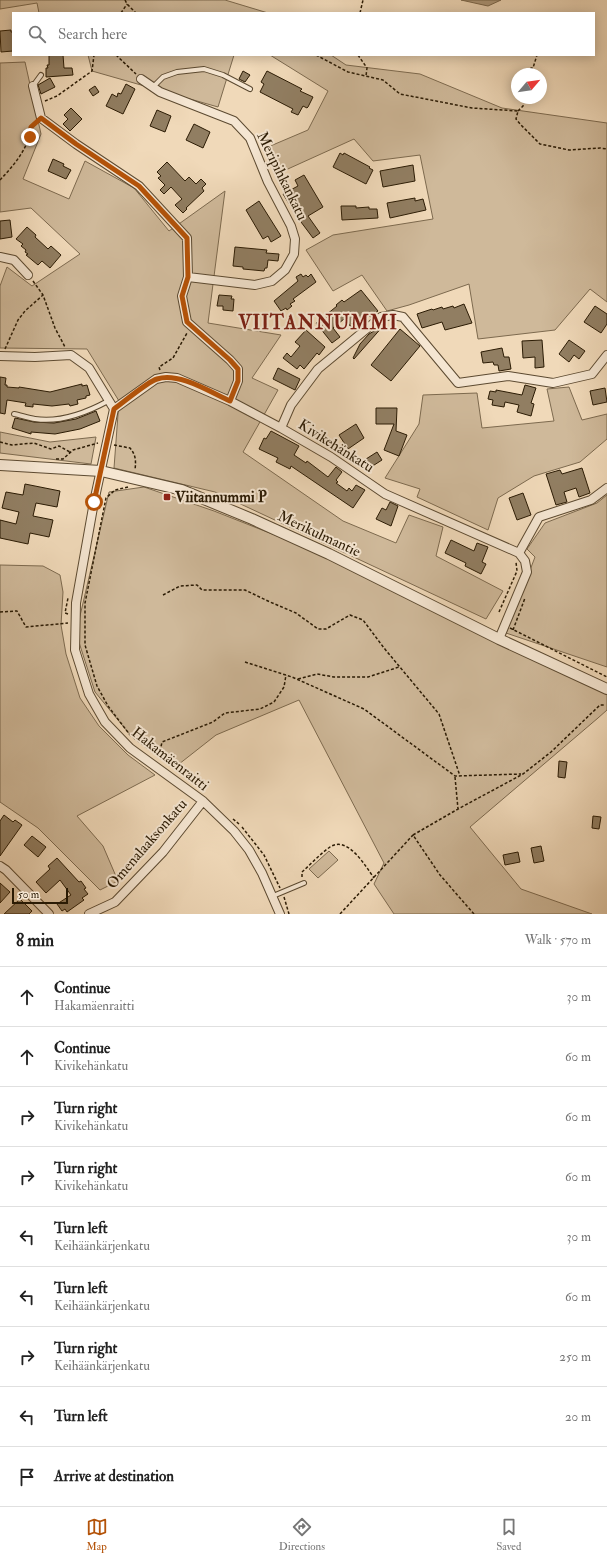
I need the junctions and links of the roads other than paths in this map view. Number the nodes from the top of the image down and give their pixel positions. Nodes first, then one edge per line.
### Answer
1 (41, 75) dead end
2 (142, 79) road end
3 (33, 86) joint
4 (153, 87) junction
5 (250, 88) dead end
6 (0, 257) edge
7 (28, 275) road end
8 (188, 277) junction
9 (607, 355) edge
10 (1, 356) edge
11 (109, 400) junction
12 (230, 401) junction
13 (114, 409) junction
14 (14, 414) dead end
15 (281, 428) junction
16 (0, 465) edge
17 (101, 471) junction
18 (607, 488) edge
19 (517, 556) junction
20 (499, 639) junction
21 (607, 689) edge
22 (206, 798) junction
23 (0, 866) edge
24 (304, 883) road end
25 (273, 896) junction
26 (49, 914) edge
27 (89, 914) edge
28 (280, 914) edge

1 - 3 lane
2 - 4 street, Meripihkankatu
3 - 8 street
4 - 5 lane
4 - 8 street, Meripihkankatu
6 - 7 street
8 - 12 street
9 - 15 street
10 - 11 street
11 - 13 street
11 - 14 lane
12 - 13 street, Kivikehänkatu
12 - 15 street, Kivikehänkatu
13 - 17 street
15 - 19 street, Kivikehänkatu
16 - 17 street, Merikulmantie
17 - 20 street, Merikulmantie
17 - 22 street, Hakamäenraitti
18 - 19 street
19 - 20 street
20 - 21 street, Merikulmantie
22 - 25 street, Hakamäenraitti
22 - 27 street, Omenalaaksonkatu
23 - 26 street
24 - 25 lane
25 - 28 street, Hakamäenraitti

